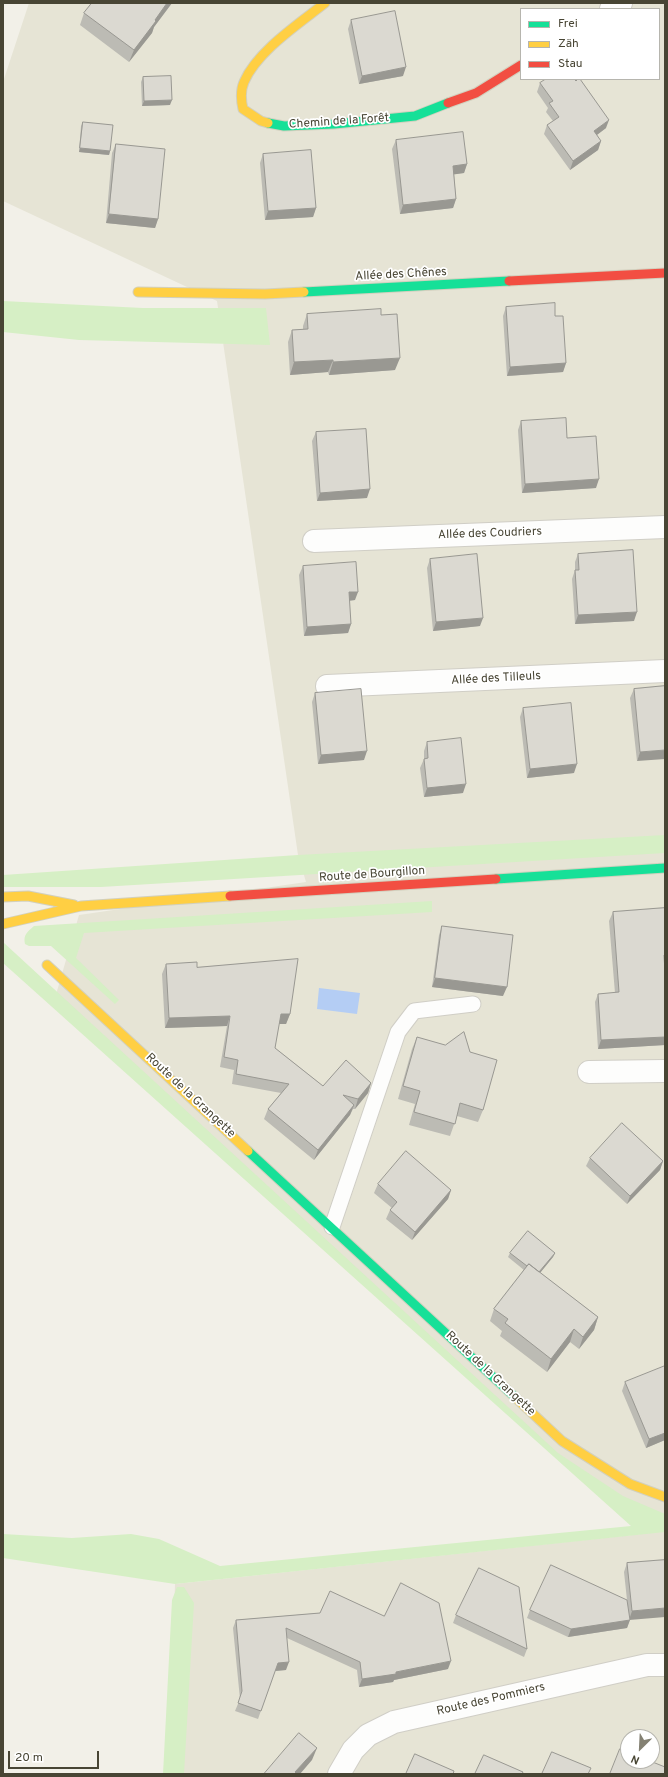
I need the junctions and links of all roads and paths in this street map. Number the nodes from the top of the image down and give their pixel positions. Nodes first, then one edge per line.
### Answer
1 (325, 3) edge
2 (520, 66) edge
3 (665, 273) edge
4 (138, 292) dead end
5 (665, 527) edge
6 (314, 541) dead end
7 (665, 671) edge
8 (327, 686) dead end
9 (665, 868) edge
10 (3, 897) edge
11 (81, 906) junction
12 (3, 924) edge
13 (47, 965) dead end
14 (473, 1004) dead end
15 (665, 1071) edge
16 (589, 1072) dead end
17 (332, 1227) junction
18 (665, 1497) edge
19 (665, 1664) edge
20 (339, 1774) edge

1 - 2 street, Chemin de la Forêt
3 - 4 street, Allée des Chênes
5 - 6 street, Allée des Coudriers
7 - 8 street, Allée des Tilleuls
9 - 11 street, Route de Bourgillon
10 - 11 street, Route de Bourgillon
11 - 12 street, Route de Bourgillon
13 - 17 street, Route de la Grangette
14 - 17 lane
15 - 16 street
17 - 18 street, Route de la Grangette
19 - 20 street, Route des Pommiers

